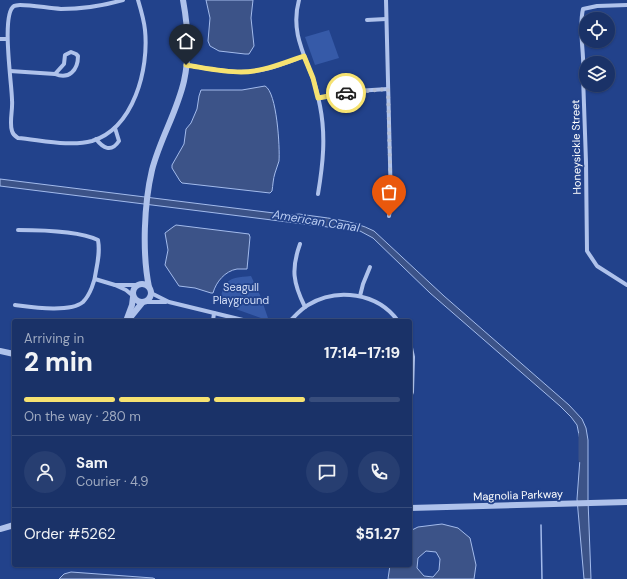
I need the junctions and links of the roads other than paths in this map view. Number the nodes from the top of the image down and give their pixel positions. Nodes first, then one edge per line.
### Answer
1 (123, 0) edge
2 (138, 0) edge
3 (183, 0) edge
4 (299, 0) edge
5 (386, 0) edge
6 (627, 5) edge
7 (386, 19) junction
8 (367, 20) dead end
9 (0, 39) edge
10 (7, 39) junction
11 (304, 56) junction
12 (186, 65) junction
13 (10, 71) junction
14 (55, 74) junction
15 (388, 89) junction
16 (318, 98) junction
17 (114, 128) junction
18 (96, 139) junction
19 (318, 194) dead end
20 (389, 216) dead end
21 (18, 230) dead end
22 (300, 244) dead end
23 (370, 267) dead end
24 (146, 273) junction
25 (95, 279) junction
26 (138, 284) junction
27 (115, 285) junction
28 (627, 285) edge
29 (150, 290) junction
30 (132, 296) junction
31 (360, 296) junction
32 (144, 302) junction
33 (169, 302) junction
34 (15, 305) dead end
35 (306, 307) junction
36 (214, 313) junction
37 (127, 319) edge
38 (128, 319) edge
39 (213, 319) edge
40 (239, 319) edge
41 (292, 319) edge
42 (396, 319) edge
43 (412, 350) edge
44 (0, 351) edge
45 (12, 354) edge
46 (412, 392) edge
47 (627, 502) edge
48 (412, 508) edge
49 (12, 526) edge
50 (0, 529) edge

1 - 10 street
2 - 17 street
3 - 12 street
4 - 11 street
5 - 7 street
6 - 28 street, Honeysickle Street
7 - 8 street
7 - 15 street
9 - 10 street
10 - 13 street
11 - 12 street
11 - 16 street
12 - 24 street
13 - 14 street
13 - 18 street
14 - 14 street
15 - 16 street
15 - 20 street
16 - 19 street
17 - 18 street
17 - 18 street
21 - 25 street
22 - 35 street
23 - 31 street
24 - 26 street
24 - 29 street
25 - 27 street
25 - 34 street
26 - 27 street
26 - 29 street
26 - 30 street
27 - 30 street
29 - 32 street
29 - 33 street
30 - 32 street
30 - 37 street
31 - 35 street
31 - 42 street
32 - 33 street
32 - 38 street
33 - 36 street
35 - 41 street
36 - 39 street
36 - 40 street
43 - 46 street
44 - 45 street
47 - 48 street, Magnolia Parkway
49 - 50 street

